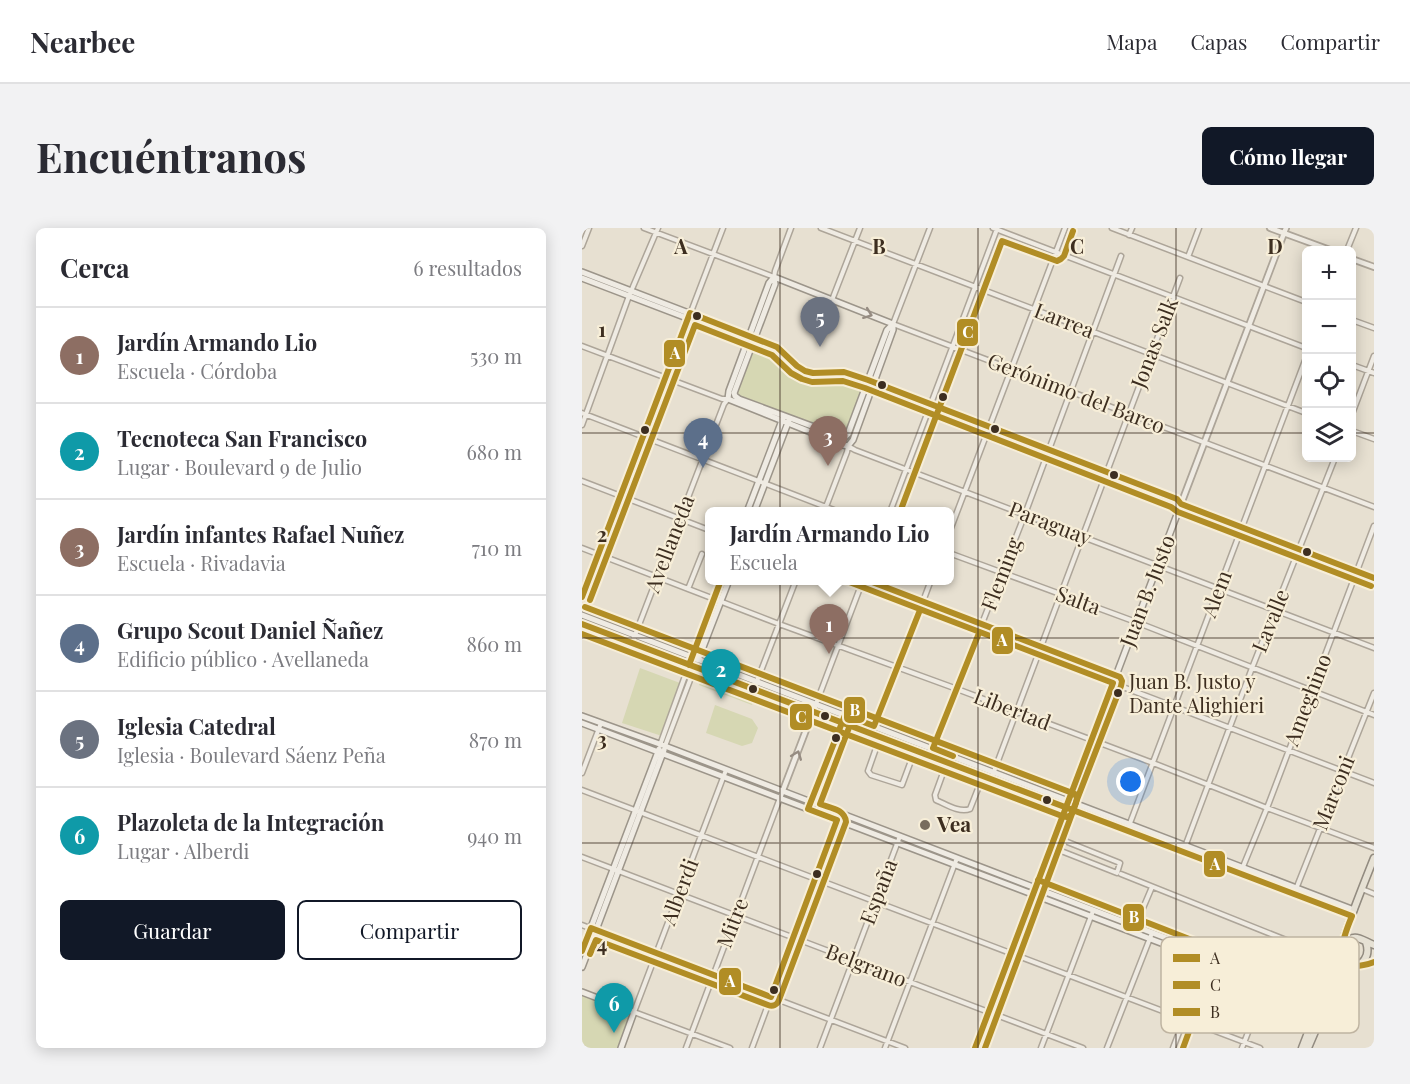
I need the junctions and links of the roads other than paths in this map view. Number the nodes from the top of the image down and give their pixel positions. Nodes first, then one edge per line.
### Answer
1 (589, 228) edge
2 (644, 228) edge
3 (723, 228) edge
4 (791, 228) edge
5 (821, 228) edge
6 (860, 228) edge
7 (930, 228) edge
8 (996, 228) edge
9 (1065, 228) edge
10 (1112, 228) edge
11 (1132, 228) edge
12 (1199, 228) edge
13 (1270, 228) edge
14 (1356, 228) edge
15 (657, 230) edge
16 (1285, 231) edge
17 (1129, 235) junction
18 (855, 241) junction
19 (582, 246) edge
20 (1321, 246) edge
21 (1349, 246) edge
22 (1056, 252) junction
23 (712, 254) junction
24 (1122, 256) dead end
25 (1188, 257) junction
26 (1356, 260) edge
27 (916, 264) junction
28 (1374, 267) edge
29 (582, 272) edge
30 (1114, 274) junction
31 (774, 277) junction
32 (582, 278) edge
33 (1180, 278) dead end
34 (1264, 286) junction
35 (975, 287) junction
36 (631, 294) junction
37 (1173, 297) junction
38 (832, 300) junction
39 (1302, 300) edge
40 (1034, 309) junction
41 (689, 316) junction
42 (1356, 321) edge
43 (893, 324) junction
44 (1249, 326) junction
45 (1374, 328) edge
46 (1093, 332) junction
47 (751, 340) junction
48 (582, 346) edge
49 (1302, 346) edge
50 (952, 347) junction
51 (1151, 354) junction
52 (1374, 356) edge
53 (608, 357) junction
54 (1356, 366) edge
55 (1012, 369) junction
56 (1302, 369) edge
57 (1368, 371) junction
58 (837, 373) junction
59 (1374, 373) edge
60 (665, 379) junction
61 (871, 381) junction
62 (1227, 383) junction
63 (869, 388) junction
64 (1071, 391) junction
65 (735, 396) junction
66 (728, 399) junction
67 (1288, 406) junction
68 (929, 407) junction
69 (1354, 408) edge
70 (1302, 411) edge
71 (584, 414) edge
72 (1129, 414) junction
73 (785, 420) junction
74 (582, 425) edge
75 (989, 430) junction
76 (1356, 432) edge
77 (643, 436) junction
78 (844, 438) junction
79 (1374, 439) edge
80 (1204, 442) junction
81 (848, 446) junction
82 (1047, 453) junction
83 (702, 459) junction
84 (1333, 462) edge
85 (1266, 466) junction
86 (906, 469) junction
87 (1106, 475) junction
88 (582, 481) edge
89 (762, 482) junction
90 (1323, 488) junction
91 (965, 491) junction
92 (621, 496) junction
93 (1181, 504) junction
94 (750, 507) edge
95 (755, 507) edge
96 (820, 507) edge
97 (826, 507) edge
98 (892, 507) edge
99 (1374, 507) edge
100 (1025, 514) junction
101 (680, 519) junction
102 (954, 520) edge
103 (1374, 526) edge
104 (705, 528) edge
105 (1242, 528) junction
106 (1082, 536) junction
107 (582, 548) edge
108 (1299, 550) junction
109 (598, 554) junction
110 (702, 554) dead end
111 (954, 555) edge
112 (1158, 565) junction
113 (1356, 572) junction
114 (1002, 573) junction
115 (658, 577) junction
116 (1374, 578) edge
117 (719, 585) edge
118 (727, 585) edge
119 (794, 585) edge
120 (856, 585) edge
121 (929, 585) edge
122 (861, 587) junction
123 (1219, 588) junction
124 (688, 589) junction
125 (1060, 595) junction
126 (582, 597) edge
127 (714, 599) junction
128 (721, 601) junction
129 (920, 610) junction
130 (1275, 610) junction
131 (582, 615) edge
132 (1136, 622) junction
133 (582, 624) edge
134 (779, 624) junction
135 (1334, 632) junction
136 (979, 633) junction
137 (635, 634) junction
138 (632, 643) junction
139 (838, 646) junction
140 (1197, 646) junction
141 (1374, 648) edge
142 (1038, 655) junction
143 (695, 658) junction
144 (692, 666) junction
145 (898, 668) junction
146 (1252, 668) junction
147 (757, 681) junction
148 (1113, 683) junction
149 (754, 689) junction
150 (957, 689) junction
151 (1312, 691) junction
152 (1374, 693) edge
153 (816, 704) junction
154 (1174, 707) junction
155 (813, 711) junction
156 (1016, 711) junction
157 (1367, 712) junction
158 (1374, 714) edge
159 (845, 715) junction
160 (582, 716) edge
161 (842, 722) junction
162 (582, 723) edge
163 (600, 726) junction
164 (874, 726) junction
165 (1230, 728) junction
166 (871, 734) junction
167 (880, 737) junction
168 (1091, 741) junction
169 (933, 748) junction
170 (662, 749) junction
171 (915, 750) junction
172 (1288, 750) junction
173 (930, 756) junction
174 (947, 762) junction
175 (1153, 763) junction
176 (994, 771) junction
177 (1343, 771) junction
178 (582, 773) edge
179 (725, 773) junction
180 (983, 776) junction
181 (991, 779) junction
182 (1374, 783) edge
183 (1209, 786) junction
184 (582, 790) edge
185 (782, 795) junction
186 (1068, 800) junction
187 (809, 806) junction
188 (1065, 808) junction
189 (1267, 808) junction
190 (638, 811) junction
191 (838, 817) junction
192 (1130, 824) junction
193 (1320, 828) junction
194 (1127, 831) junction
195 (701, 836) junction
196 (898, 839) junction
197 (1051, 844) junction
198 (1186, 845) junction
199 (1374, 848) edge
200 (1183, 852) junction
201 (582, 857) edge
202 (758, 857) junction
203 (1374, 858) edge
204 (956, 861) junction
205 (1242, 867) junction
206 (616, 870) junction
207 (1119, 874) junction
208 (1240, 874) junction
209 (815, 879) junction
210 (1152, 887) junction
211 (1297, 887) junction
212 (1362, 889) junction
213 (1034, 891) junction
214 (679, 894) junction
215 (1294, 894) junction
216 (1374, 894) edge
217 (875, 902) junction
218 (1091, 913) junction
219 (736, 916) junction
220 (1352, 916) junction
221 (932, 923) junction
222 (582, 925) edge
223 (1135, 927) junction
224 (593, 929) junction
225 (1151, 936) junction
226 (1278, 937) edge
227 (1345, 937) edge
228 (1355, 937) edge
229 (793, 938) junction
230 (1359, 938) edge
231 (1161, 940) edge
232 (1366, 942) junction
233 (1374, 945) edge
234 (582, 951) edge
235 (1010, 953) junction
236 (656, 954) junction
237 (853, 960) junction
238 (1374, 962) edge
239 (1361, 966) joint
240 (582, 967) edge
241 (1068, 975) junction
242 (714, 976) junction
243 (910, 982) junction
244 (582, 992) edge
245 (771, 998) junction
246 (1127, 998) junction
247 (1161, 1011) edge
248 (634, 1012) junction
249 (988, 1012) junction
250 (831, 1020) junction
251 (1179, 1033) edge
252 (1221, 1033) edge
253 (1248, 1033) edge
254 (1308, 1033) edge
255 (1313, 1033) edge
256 (692, 1034) junction
257 (1046, 1034) junction
258 (888, 1042) junction
259 (1245, 1042) junction
260 (621, 1048) edge
261 (686, 1048) edge
262 (729, 1048) edge
263 (752, 1048) edge
264 (820, 1048) edge
265 (885, 1048) edge
266 (904, 1048) edge
267 (975, 1048) edge
268 (1041, 1048) edge
269 (1083, 1048) edge
270 (1107, 1048) edge
271 (1173, 1048) edge
272 (1242, 1048) edge
273 (1260, 1048) edge
274 (1302, 1048) edge
275 (1308, 1048) edge

1 - 19 street
2 - 15 street, Gerónimo del Barco
3 - 23 street
4 - 31 street, Avellaneda
5 - 18 street, Larrea
6 - 18 street
7 - 27 street
8 - 22 street
8 - 35 street
9 - 22 street
10 - 17 street
11 - 17 street
12 - 25 street
13 - 16 street
14 - 21 street
15 - 23 street, Gerónimo del Barco
15 - 36 street
16 - 20 street
16 - 34 street, Juan B. Justo
17 - 25 street
18 - 27 street, Larrea
18 - 38 street
22 - 30 street
22 - 40 street
23 - 31 street, Gerónimo del Barco
23 - 41 street
24 - 30 street, Fleming
25 - 34 street
26 - 28 street
27 - 35 street, Larrea
27 - 43 street
29 - 36 main road
30 - 37 street
30 - 46 street, Fleming
31 - 38 main road, Gerónimo del Barco
31 - 47 main road, Avellaneda
32 - 36 main road
33 - 37 street, Jonas Salk
34 - 39 street
34 - 44 street, Juan B. Justo
35 - 40 street, Larrea
35 - 50 street
36 - 41 main road
36 - 53 street
37 - 44 street
37 - 51 street, Jonas Salk
38 -> 43 main road, Gerónimo del Barco
40 - 46 street, Larrea
40 - 55 street
41 - 47 main road
41 - 60 street
42 - 45 street
43 - 50 street, Gerónimo del Barco
43 - 61 main road
44 - 49 street
44 - 62 street, Juan B. Justo
46 - 51 street, Larrea
46 - 64 street, Fleming
47 - 58 main road
47 - 65 main road, Avellaneda
47 - 66 main road, Avellaneda
48 - 53 street, Paraguay
50 - 55 street, Gerónimo del Barco
50 - 68 street
51 - 62 street, Larrea
51 - 72 street, Jonas Salk
52 - 57 street
53 - 60 street, Paraguay
53 - 71 street
54 - 57 street
55 - 64 street, Gerónimo del Barco
55 - 75 street
56 - 67 street, Alem
57 - 59 street
57 - 69 street
58 - 61 main road
58 - 63 main road
60 - 66 street, Paraguay
60 - 77 street
61 - 63 main road
61 - 68 main road
62 - 67 street, Larrea
62 - 80 street, Juan B. Justo
63 - 68 main road
63 - 78 main road
63 - 81 main road
64 - 72 street, Gerónimo del Barco
64 - 82 street, Fleming
65 - 66 main road
65 - 73 main road, Paraguay
66 - 73 main road, Paraguay
66 - 83 street, Avellaneda
67 - 70 street, Larrea
67 - 85 street, Alem
68 - 75 main road
68 - 86 street
71 - 74 street
71 - 77 street
72 - 80 street, Gerónimo del Barco
72 - 87 street, Jonas Salk
73 - 78 main road, Paraguay
73 - 81 main road, Paraguay
73 - 89 main road
75 - 82 main road
75 - 91 street
76 - 79 street
77 - 83 street
77 - 92 street
78 - 81 main road
80 - 85 street, Gerónimo del Barco
80 - 93 street, Juan B. Justo
81 - 86 street, Paraguay
81 - 97 street
82 - 87 main road
82 - 100 street, Fleming
83 - 89 street
83 - 101 street, Avellaneda
84 - 90 street, Lavalle
85 - 90 street, Gerónimo del Barco
85 - 105 street, Alem
86 - 91 street, Paraguay
86 - 98 street
87 - 93 main road
87 - 106 street, Jonas Salk
88 - 92 street
89 - 94 main road
89 - 95 main road
89 - 96 street
90 - 99 street, Gerónimo del Barco
90 - 108 street, Lavalle
91 - 100 street, Paraguay
91 - 102 street
92 - 101 street
92 - 109 street
93 - 105 main road
93 - 112 main road, Juan B. Justo
100 - 106 street, Paraguay
100 - 114 street, Fleming
101 - 104 street
101 - 115 street, Avellaneda
103 - 113 street, Ameghino
105 - 108 main road
105 - 123 street, Alem
106 - 112 street, Paraguay
106 - 125 street, Jonas Salk
107 - 109 street, Libertad
108 - 113 main road
108 - 130 street, Lavalle
109 - 115 street, Libertad
109 - 126 street
110 - 124 street
111 - 114 street, Salta
112 - 123 street, Paraguay
112 - 132 main road, Juan B. Justo
113 - 116 main road
113 - 135 street, Ameghino
114 - 125 street, Salta
114 - 136 street, Fleming
115 - 124 street, Libertad
115 - 137 street, Avellaneda
117 - 127 main road
118 - 128 main road
119 - 134 street
120 - 122 street
121 - 129 street
122 - 129 street
122 - 139 street
123 - 130 street, Paraguay
123 - 140 street, Alem
124 - 127 street, Libertad
125 - 132 street, Salta
125 - 142 street, Jonas Salk
127 - 128 street, Libertad
127 - 143 main road
128 - 134 street, Libertad
128 - 143 main road
129 - 136 street
129 - 145 street
130 - 135 street, Paraguay
130 - 146 street, Lavalle
131 - 137 main road
132 - 140 street, Salta
132 - 148 main road, Juan B. Justo
133 - 138 main road
134 - 139 street, Libertad
134 - 147 street
135 - 141 street, Paraguay
135 - 151 street, Ameghino
136 - 142 street
136 - 150 street, Fleming
137 - 138 street, Avellaneda
137 - 143 main road
138 - 144 main road
139 - 145 street, Libertad
139 - 153 street
140 - 146 street, Salta
140 - 154 street, Alem
142 - 148 street
142 - 156 street, Jonas Salk
143 - 144 main road
143 - 147 main road
144 - 149 main road
144 - 170 street
145 - 150 street, Libertad
145 - 164 street
146 - 151 street, Salta
146 - 165 street, Lavalle
147 - 149 street
147 - 153 main road
148 - 154 street
148 - 168 main road, Juan B. Justo
149 - 155 main road
150 - 156 street, Libertad
150 - 169 street, Fleming
151 - 157 street, Salta
151 - 172 street, Ameghino
152 - 157 street, Marconi
153 - 155 street
153 - 159 main road
154 - 165 street
154 - 175 street, Alem
155 - 161 main road
185 -> 155 street
156 - 168 street, Libertad
156 - 176 street, Jonas Salk
157 - 158 street, Salta
157 - 177 street, Marconi
159 - 161 street
159 - 164 main road
160 - 163 main road
161 - 166 main road
161 - 187 street
162 - 163 main road
163 - 170 main road
163 - 178 street
164 - 166 street
164 - 169 main road
165 - 172 street
165 - 183 street, Lavalle
166 - 167 main road
167 - 171 main road
167 - 171 street
168 - 175 street, Libertad
168 - 186 main road, Juan B. Justo
169 - 173 street, Fleming
169 - 176 main road
170 - 179 main road
170 - 190 main road
171 - 173 main road
172 - 177 street
172 - 189 street, Ameghino
173 - 174 main road
174 - 180 main road
174 - 180 street
175 - 183 street, Libertad
175 - 192 street, Alem
176 - 181 street, Jonas Salk
176 - 186 main road
177 - 182 street
177 - 193 street, Marconi
179 - 185 main road
179 - 195 street, Alberdi
180 - 181 main road
181 - 188 main road
183 - 189 street, Libertad
183 - 198 street, Lavalle
184 - 190 street
185 - 187 main road
185 - 202 street, Mitre
186 - 188 main road, Juan B. Justo
186 - 192 main road
187 - 191 main road
188 - 194 main road
188 - 197 main road, Juan B. Justo
189 - 193 street, Libertad
189 - 205 street, Ameghino
190 - 195 street
190 - 206 main road
191 - 196 main road
191 - 209 street
192 - 194 street, Alem
192 - 198 main road
193 - 199 street, Libertad
193 - 211 street, Marconi
194 - 200 main road
195 - 202 street
195 - 214 street, Alberdi
196 - 204 main road
196 - 217 street, España
197 - 207 street
197 - 207 street
197 - 213 main road, Juan B. Justo
198 - 200 street, Lavalle
198 - 205 main road
200 - 208 main road
201 - 206 street, Belgrano
202 - 209 street
202 - 219 street, Mitre
203 - 212 main road
204 - 213 main road
204 - 221 street
205 - 208 street, Ameghino
205 - 211 main road
206 - 214 street, Belgrano
206 - 224 main road
207 - 210 street
208 - 215 main road
209 - 217 street
209 - 229 street
210 - 223 street
210 - 226 street
211 - 215 street, Marconi
211 - 220 main road
212 - 216 street
212 - 220 main road
213 - 218 main road
213 - 235 main road, Juan B. Justo
214 - 219 street, Belgrano
214 - 236 street, Alberdi
215 - 220 main road
217 - 221 street
217 - 237 street, España
218 - 223 main road
218 - 225 main road
218 - 241 street
219 - 229 street, Belgrano
219 - 242 street, Mitre
220 - 227 main road
220 - 228 main road
221 - 235 street
221 - 243 street
222 - 224 street
223 - 225 main road
224 - 234 main road
224 - 236 street
224 - 240 main road
225 - 231 main road
225 - 246 street
229 - 237 street, Belgrano
229 - 245 street
230 - 232 main road
232 - 233 main road
232 - 239 main road
235 - 241 street
235 - 249 main road, Juan B. Justo
236 - 242 street
236 - 248 street, Alberdi
237 - 243 street, Belgrano
237 - 250 street, España
238 - 239 main road
241 - 246 street
241 - 257 street
242 - 245 street
242 - 256 street, Mitre
243 - 249 street, Belgrano
243 - 258 street
244 - 248 main road
245 - 250 street
245 - 263 street
246 - 247 street
246 - 270 street
248 - 256 street
248 - 260 main road, Alberdi
249 - 257 street, Belgrano
249 - 267 main road, Juan B. Justo
250 - 258 street
250 - 264 street, España
251 - 271 street
252 - 259 street
253 - 259 street
254 - 274 main road
255 - 275 main road
256 - 261 street, Mitre
256 - 262 street
257 - 268 street
257 - 269 street, Belgrano
258 - 265 street
258 - 266 street
259 - 272 street
259 - 273 street

